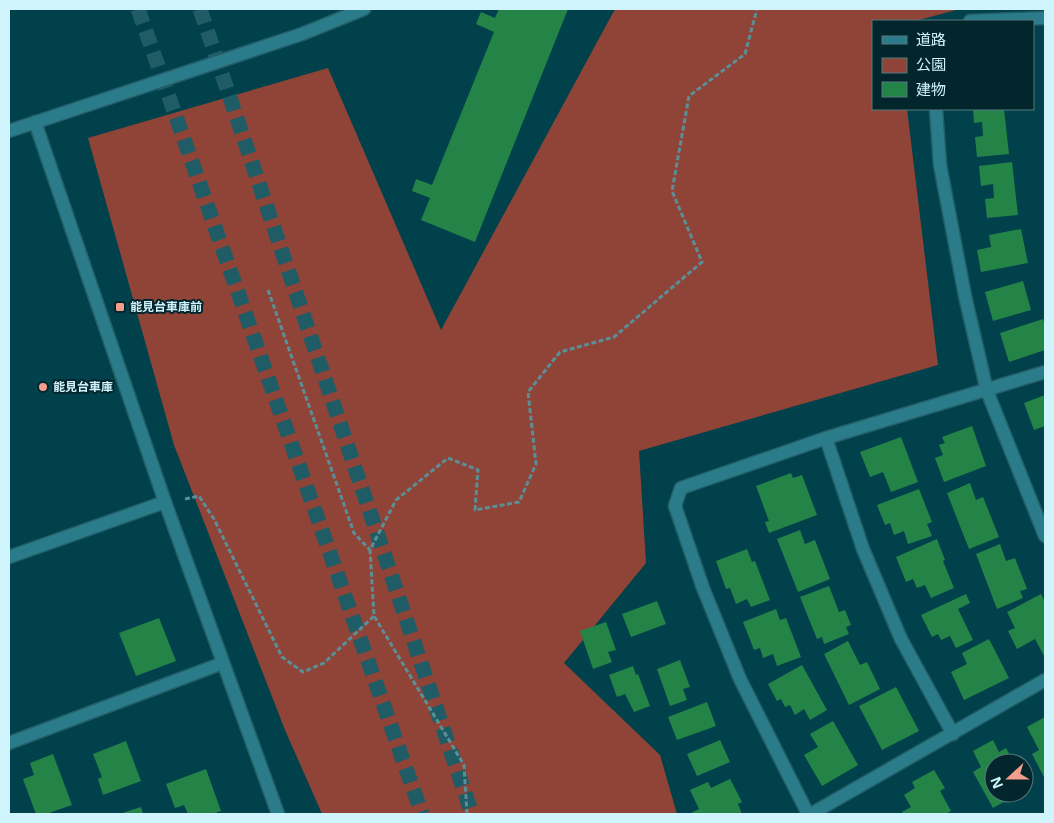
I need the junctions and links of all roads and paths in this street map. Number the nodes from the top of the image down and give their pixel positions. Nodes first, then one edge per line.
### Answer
1 (364, 9) edge
2 (757, 9) edge
3 (1045, 18) edge
4 (995, 20) edge
5 (936, 110) edge
6 (35, 122) junction
7 (9, 131) edge
8 (268, 290) dead end
9 (1045, 372) edge
10 (987, 390) junction
11 (826, 438) junction
12 (164, 502) junction
13 (1045, 536) edge
14 (370, 550) junction
15 (9, 557) edge
16 (374, 616) junction
17 (224, 663) junction
18 (1045, 680) edge
19 (953, 734) junction
20 (9, 743) edge
21 (278, 814) edge
22 (467, 814) edge
23 (809, 814) edge

1 - 6 street
2 - 14 path
3 - 4 street
5 - 10 street
6 - 7 street
6 - 12 street
8 - 14 path
9 - 10 street
10 - 11 street
10 - 13 street
11 - 19 street
11 - 23 street
12 - 15 street
12 - 16 path
12 - 17 street
14 - 16 path
16 - 22 path
17 - 20 street
17 - 21 street
18 - 19 street
19 - 23 street

